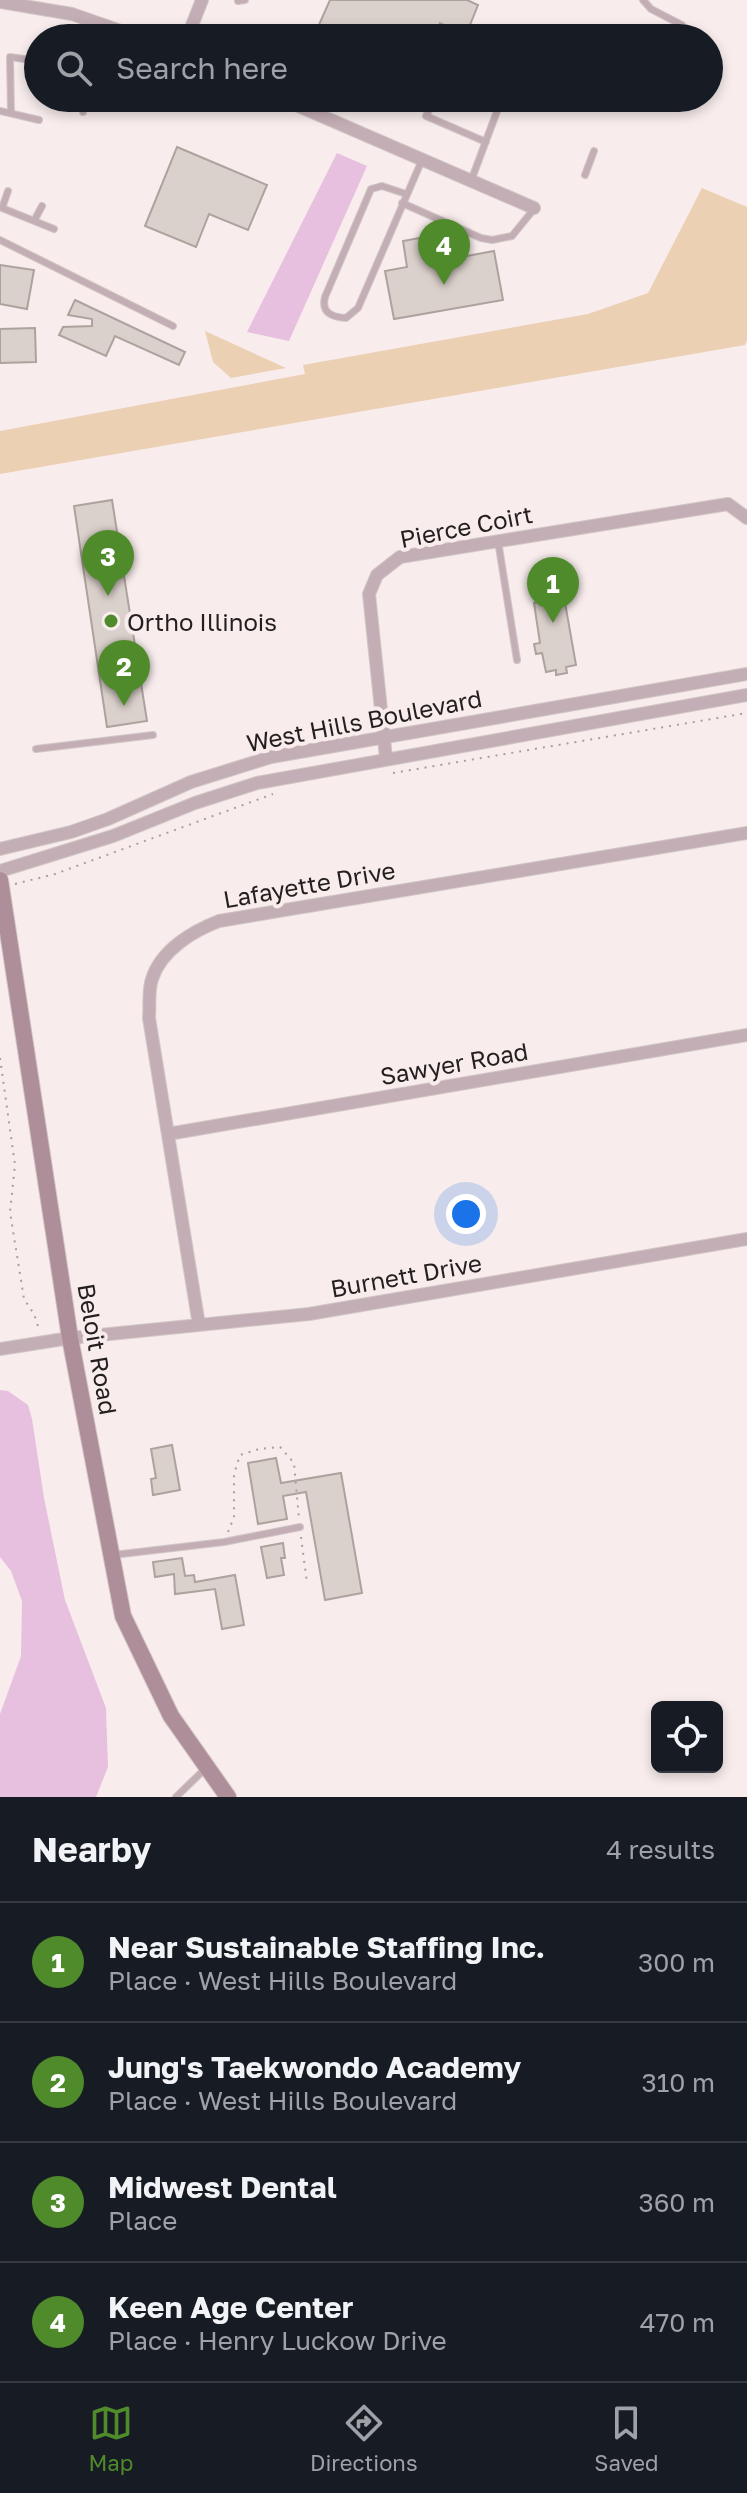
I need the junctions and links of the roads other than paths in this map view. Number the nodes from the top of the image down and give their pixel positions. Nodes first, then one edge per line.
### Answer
1 (202, 0) edge
2 (643, 0) edge
3 (2, 2) edge
4 (87, 19) junction
5 (85, 24) edge
6 (101, 24) edge
7 (193, 24) edge
8 (680, 24) edge
9 (24, 59) edge
10 (0, 111) edge
11 (11, 112) junction
12 (312, 112) edge
13 (428, 112) edge
14 (497, 112) edge
15 (39, 120) dead end
16 (486, 142) junction
17 (594, 151) dead end
18 (422, 160) junction
19 (585, 175) dead end
20 (471, 181) junction
21 (8, 191) dead end
22 (406, 194) junction
23 (402, 203) junction
24 (1, 204) edge
25 (42, 206) dead end
26 (534, 208) joint
27 (34, 221) junction
28 (54, 229) dead end
29 (0, 240) edge
30 (173, 326) dead end
31 (747, 518) edge
32 (498, 541) junction
33 (517, 660) dead end
34 (747, 674) edge
35 (747, 695) edge
36 (153, 735) dead end
37 (384, 737) junction
38 (36, 749) dead end
39 (386, 758) junction
40 (747, 833) edge
41 (0, 849) edge
42 (0, 871) edge
43 (0, 880) edge
44 (1, 887) edge
45 (747, 1035) edge
46 (168, 1134) junction
47 (747, 1239) edge
48 (199, 1325) junction
49 (70, 1338) junction
50 (0, 1349) edge
51 (300, 1527) road end
52 (111, 1555) junction
53 (207, 1767) junction
54 (176, 1797) edge
55 (228, 1797) edge

1 - 7 street
2 - 8 lane
3 - 4 street
4 - 5 lane
4 - 6 street
9 - 11 lane
10 - 11 lane
11 - 15 lane
12 - 18 street
13 - 16 lane
14 - 16 lane
16 - 20 lane
17 - 19 lane
18 - 20 street
18 - 22 lane
20 - 26 street
21 - 24 lane
22 - 23 lane
22 - 23 lane
23 - 26 lane
24 - 27 lane
25 - 27 lane
27 - 28 lane
29 - 30 lane
31 - 32 street, Pierce Coirt
32 - 33 lane
32 - 37 street, Pierce Coirt
34 - 37 street, West Hills Boulevard
35 - 39 street, West Hills Boulevard
36 - 38 lane
37 - 39 street, Pierce Coirt
37 - 41 street, West Hills Boulevard
39 - 42 street, West Hills Boulevard
40 - 46 street, Lafayette Drive
43 - 44 main road, Beloit Road
44 - 49 main road, Beloit Road
45 - 46 street, Sawyer Road
46 - 48 street, Lafayette Drive
47 - 48 street, Burnett Drive
48 - 49 street, Burnett Drive
49 - 50 street, Burnett Drive
49 - 52 main road, Beloit Road
51 - 52 lane
52 - 53 main road, Beloit Road
53 - 54 lane
53 - 55 main road, Beloit Road

